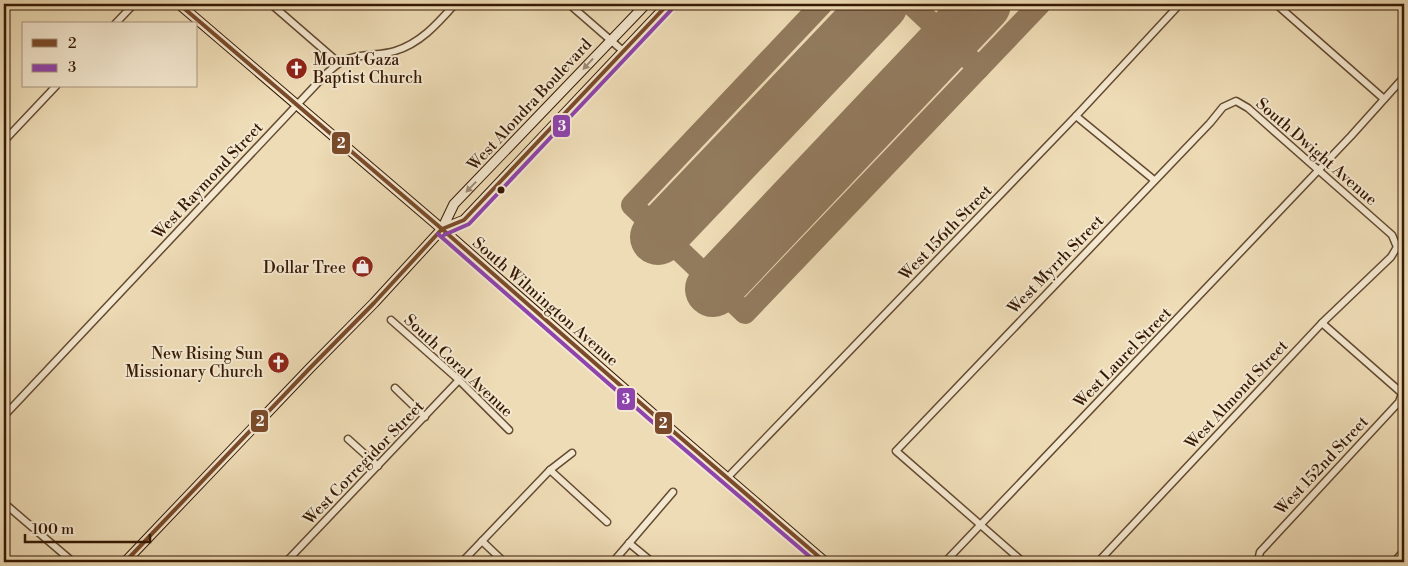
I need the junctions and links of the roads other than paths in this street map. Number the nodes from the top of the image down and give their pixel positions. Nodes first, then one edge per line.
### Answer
1 (134, 4) edge
2 (179, 4) edge
3 (271, 4) edge
4 (455, 4) edge
5 (569, 4) edge
6 (646, 4) edge
7 (668, 4) edge
8 (1180, 4) edge
9 (1276, 4) edge
10 (117, 22) edge
11 (610, 40) junction
12 (623, 51) junction
13 (339, 63) junction
14 (1404, 77) edge
15 (54, 88) edge
16 (1384, 99) junction
17 (1236, 101) joint
18 (297, 106) junction
19 (1076, 116) junction
20 (4, 141) edge
21 (1318, 170) junction
22 (1154, 180) junction
23 (442, 229) junction
24 (1397, 248) joint
25 (391, 320) dead end
26 (1322, 323) junction
27 (459, 380) junction
28 (395, 388) dead end
29 (1404, 392) edge
30 (4, 416) edge
31 (425, 417) junction
32 (509, 430) dead end
33 (348, 439) dead end
34 (572, 452) dead end
35 (378, 466) junction
36 (550, 470) junction
37 (727, 478) junction
38 (673, 492) dead end
39 (4, 503) edge
40 (607, 522) dead end
41 (980, 526) junction
42 (482, 541) junction
43 (629, 543) junction
44 (1404, 551) edge
45 (73, 562) edge
46 (125, 562) edge
47 (286, 562) edge
48 (462, 562) edge
49 (504, 562) edge
50 (613, 562) edge
51 (652, 562) edge
52 (825, 562) edge
53 (945, 562) edge
54 (1023, 562) edge
55 (1098, 562) edge
56 (1259, 562) edge
57 (1394, 562) edge

1 - 10 street
2 - 18 main road, South Wilmington Avenue
3 - 13 street
4 - 13 street, West Raymond Street
5 - 11 street
6 - 11 main road, West Alondra Boulevard
7 - 12 main road, West Alondra Boulevard
8 - 19 street, West 156th Street
9 - 16 street
11 - 12 street
11 -> 23 main road, West Alondra Boulevard
12 - 23 main road, West Alondra Boulevard
13 - 18 street, West Raymond Street
14 - 16 street, West Laurel Street
15 - 20 street
16 - 21 street, West Laurel Street
17 - 21 street, South Dwight Avenue
17 - 22 street, West Myrrh Street
18 - 23 main road, South Wilmington Avenue
18 - 30 street, West Raymond Street
19 - 22 street
19 - 37 street, West 156th Street
21 - 24 street, South Dwight Avenue
21 - 41 street, West Laurel Street
22 - 41 street, West Myrrh Street
23 - 37 main road, South Wilmington Avenue
23 - 46 main road, West Alondra Boulevard
24 - 26 street, West Almond Street
25 - 27 street, South Coral Avenue
26 - 29 street
26 - 55 street, West Almond Street
27 - 31 street, West Corregidor Street
27 - 32 street, South Coral Avenue
28 - 31 street
29 - 56 street, West 152nd Street
31 - 35 street, West Corregidor Street
33 - 35 street
34 - 36 street
35 - 47 street, West Corregidor Street
36 - 40 street
36 - 42 street
37 - 52 main road, South Wilmington Avenue
38 - 43 street
39 - 45 street
41 - 53 street, West Laurel Street
41 - 54 street
42 - 48 street
42 - 49 street
43 - 50 street
43 - 51 street
44 - 57 street

